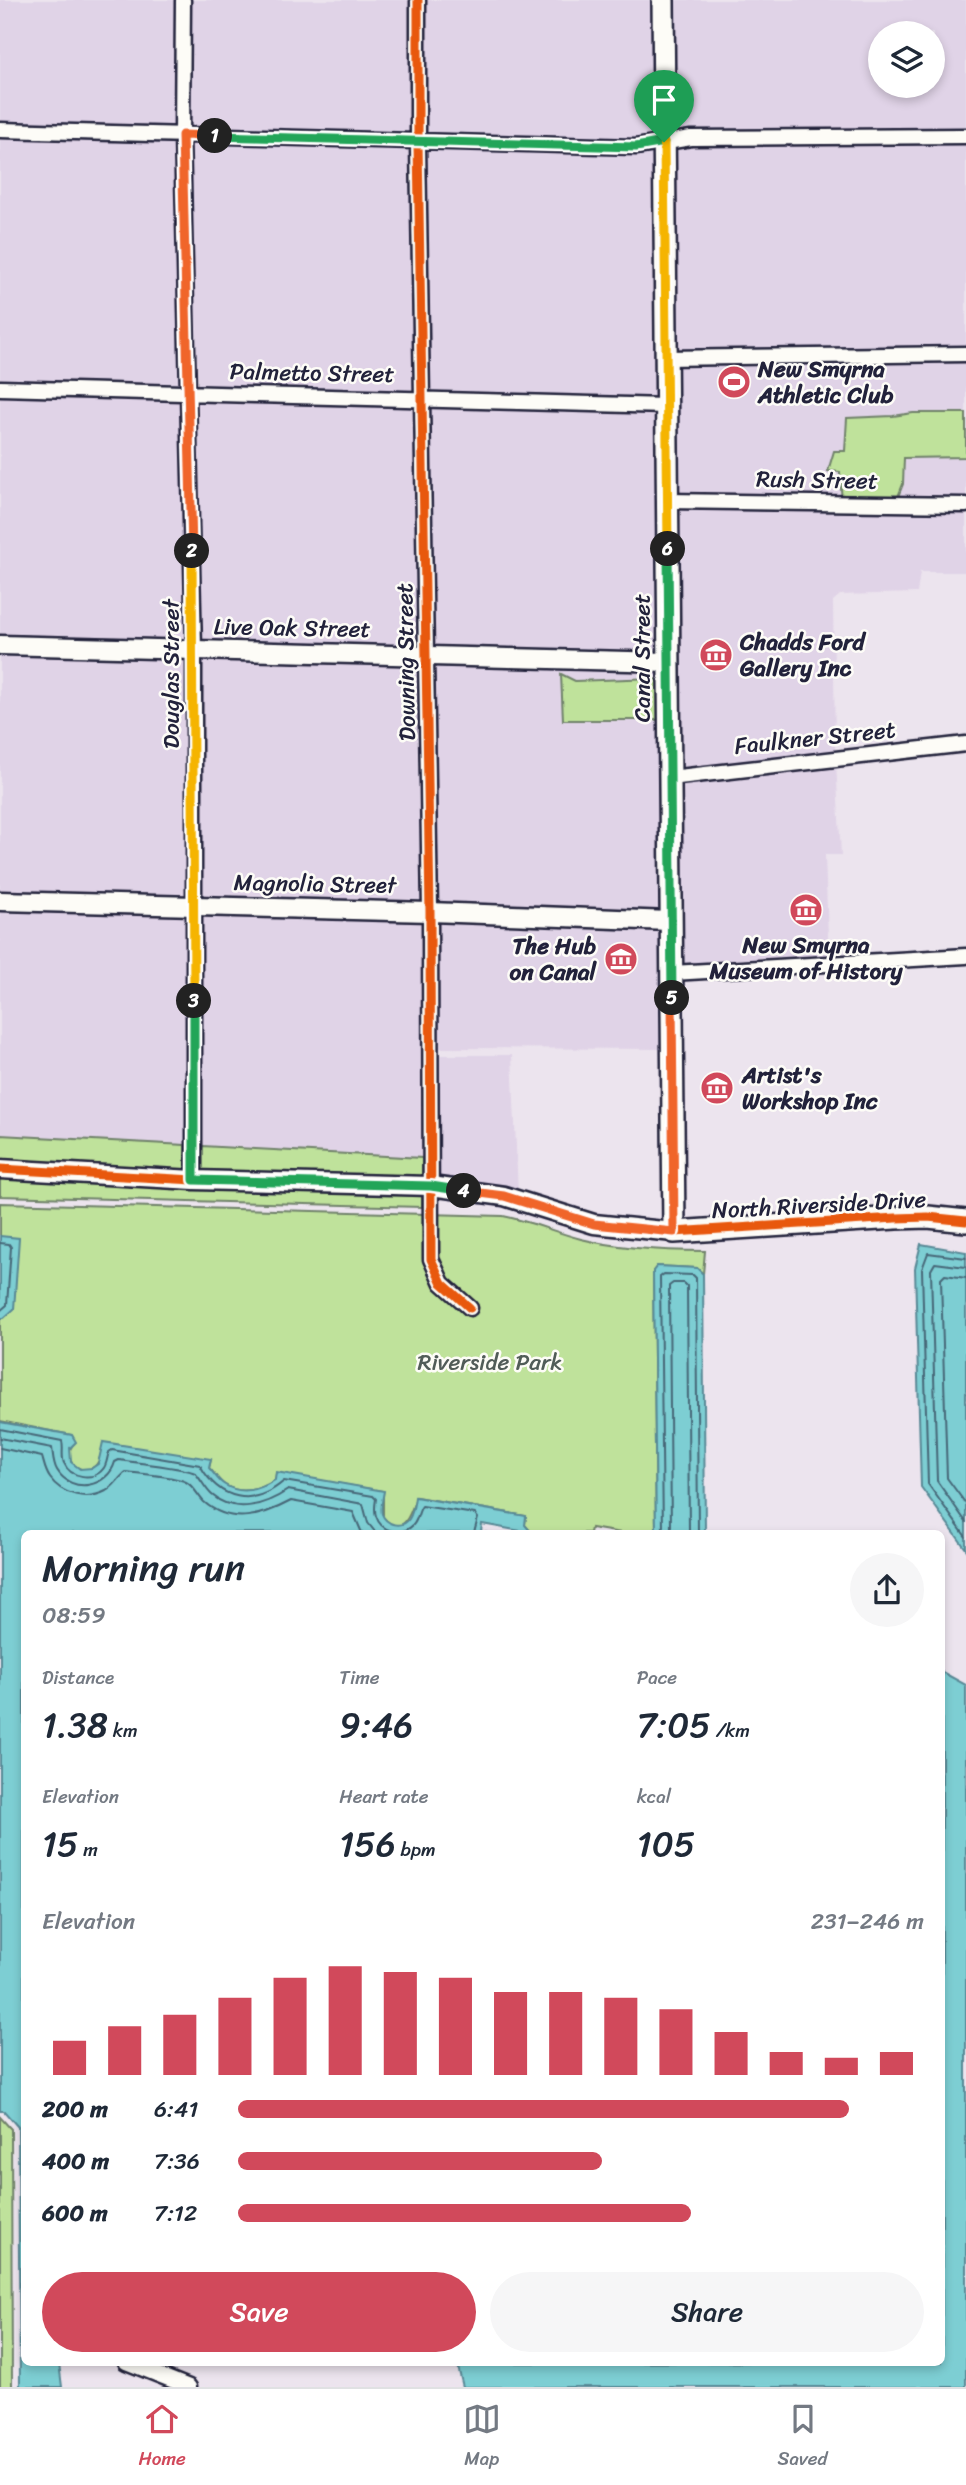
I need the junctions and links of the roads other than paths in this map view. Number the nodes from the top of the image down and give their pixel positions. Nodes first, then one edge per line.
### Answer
1 (183, 0) edge
2 (418, 0) edge
3 (663, 0) edge
4 (0, 130) edge
5 (182, 135) junction
6 (966, 136) edge
7 (664, 142) junction
8 (418, 143) junction
9 (966, 354) edge
10 (665, 358) junction
11 (0, 388) edge
12 (189, 394) junction
13 (422, 398) junction
14 (666, 406) junction
15 (667, 502) junction
16 (966, 505) edge
17 (0, 645) edge
18 (194, 650) junction
19 (424, 656) junction
20 (668, 662) junction
21 (966, 744) edge
22 (670, 778) junction
23 (0, 901) edge
24 (194, 906) junction
25 (430, 912) junction
26 (670, 921) junction
27 (966, 956) edge
28 (673, 973) junction
29 (0, 1169) edge
30 (194, 1180) junction
31 (431, 1186) junction
32 (966, 1221) edge
33 (674, 1232) junction
34 (470, 1308) dead end
35 (134, 2366) edge
36 (168, 2383) edge
37 (189, 2387) edge

1 - 5 street, Douglas Street
2 - 8 street, Downing Street
3 - 7 main road, Canal Street
4 - 5 street
5 - 8 street
5 - 12 street, Douglas Street
6 - 7 street
7 - 8 street
7 - 10 main road, Canal Street
8 - 13 street, Downing Street
9 - 10 street
10 - 14 main road, Canal Street
11 - 12 street, Palmetto Street
12 - 13 street, Palmetto Street
12 - 18 street, Douglas Street
13 - 14 street, Palmetto Street
13 - 19 street, Downing Street
14 - 15 main road, Canal Street
15 - 16 street, Rush Street
15 - 20 main road, Canal Street
17 - 18 street, Live Oak Street
18 - 19 street, Live Oak Street
18 - 24 street, Douglas Street
19 - 20 street, Live Oak Street
19 - 25 street, Downing Street
20 - 22 main road, Canal Street
21 - 22 street, Faulkner Street
22 - 26 main road, Canal Street
23 - 24 street, Magnolia Street
24 - 25 street, Magnolia Street
24 - 30 street, Douglas Street
25 - 26 street, Magnolia Street
25 - 31 street, Downing Street
26 - 28 main road, Canal Street
27 - 28 street
28 - 33 main road, Canal Street
29 - 30 street
30 - 31 street
31 - 33 street
31 - 34 street, Downing Street
32 - 33 main road, North Riverside Drive
35 - 36 street
36 - 37 street

